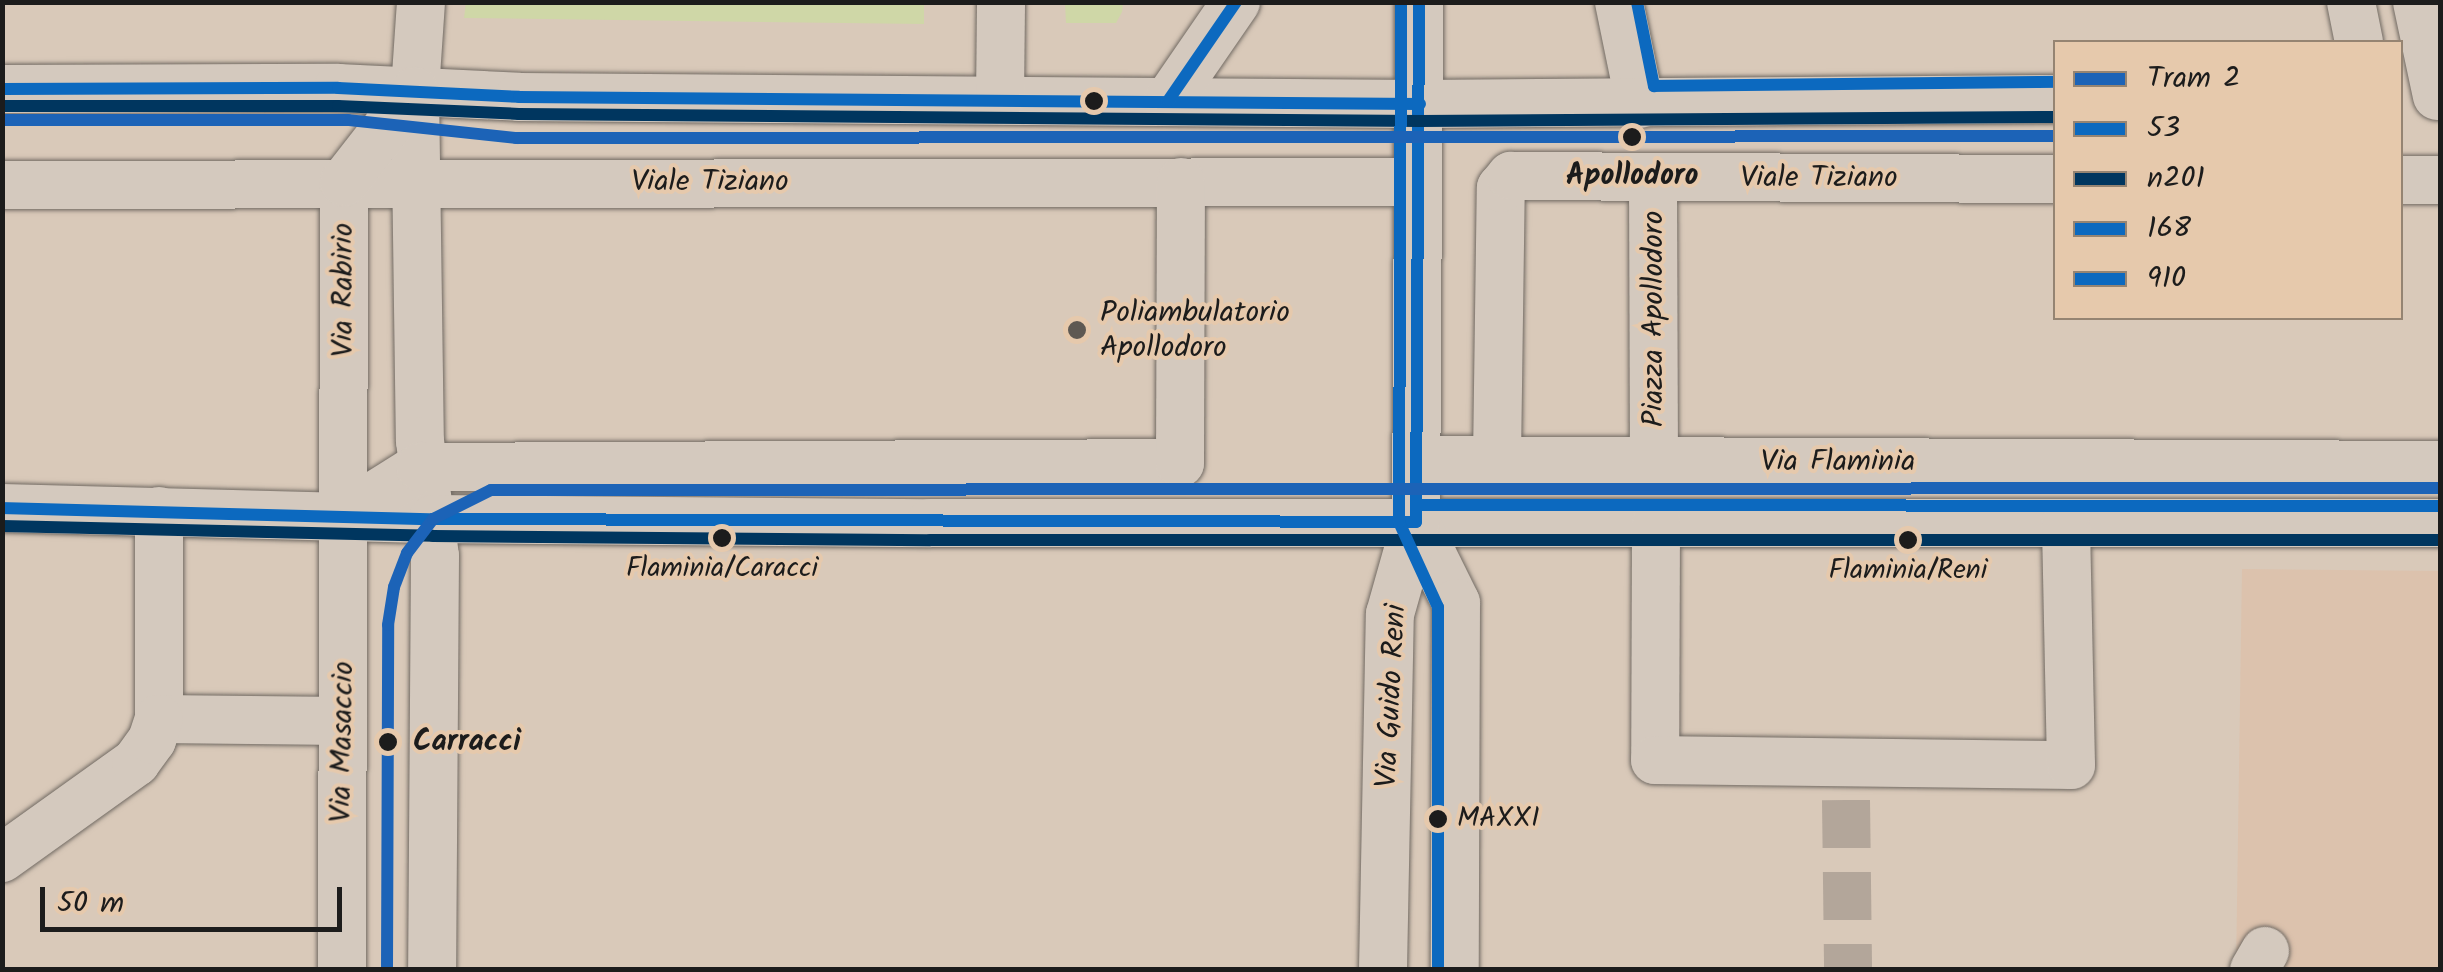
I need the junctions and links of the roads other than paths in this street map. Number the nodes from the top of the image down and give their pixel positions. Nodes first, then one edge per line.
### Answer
1 (1000, 2) edge
2 (1236, 2) edge
3 (1420, 2) edge
4 (1619, 2) edge
5 (2351, 2) edge
6 (2418, 2) edge
7 (420, 23) edge
8 (2359, 40) edge
9 (2, 89) edge
10 (415, 91) junction
11 (2426, 96) edge
12 (2053, 99) edge
13 (1000, 100) junction
14 (1168, 100) junction
15 (1420, 104) junction
16 (1640, 104) junction
17 (1654, 178) junction
18 (2053, 179) edge
19 (2403, 180) edge
20 (2440, 180) edge
21 (344, 182) junction
22 (1181, 182) junction
23 (1418, 182) junction
24 (416, 183) junction
25 (2, 185) edge
26 (1416, 460) junction
27 (1497, 460) junction
28 (1654, 461) junction
29 (2440, 465) edge
30 (420, 467) junction
31 (2, 508) edge
32 (159, 510) junction
33 (345, 514) junction
34 (433, 519) junction
35 (1416, 522) junction
36 (1656, 523) junction
37 (2440, 523) edge
38 (2066, 524) junction
39 (159, 720) junction
40 (342, 721) junction
41 (2, 858) edge
42 (342, 970) edge
43 (432, 970) edge
44 (1382, 970) edge
45 (1456, 970) edge

1 - 13 street
2 - 14 street
3 - 15 street
4 - 16 street
5 - 8 street
6 - 11 street
7 - 10 street
9 - 10 street
10 - 13 street
10 - 21 street, Via Rabirio
10 - 24 street
12 - 16 street
13 - 14 street
14 - 15 street
15 - 16 street
15 - 23 street
17 - 18 street, Viale Tiziano
17 - 27 street, Viale Tiziano
17 - 28 street, Piazza Apollodoro
19 - 20 street
21 - 24 street, Viale Tiziano
21 - 25 street, Viale Tiziano
21 - 33 street, Via Rabirio
22 - 23 street, Viale Tiziano
22 - 24 street, Viale Tiziano
22 - 30 street
23 - 26 street
24 - 30 street
26 - 27 street, Via Flaminia
26 - 35 street
27 - 28 street, Via Flaminia
28 - 29 street, Via Flaminia
30 - 33 street
30 - 34 street
31 - 32 street, Via Flaminia
32 - 33 street, Via Flaminia
32 - 39 street
33 - 34 street, Via Flaminia
33 - 40 street, Via Masaccio
34 - 35 street, Via Flaminia
34 - 43 street
35 - 36 street, Via Flaminia
35 - 44 street, Via Guido Reni
35 - 45 street, Via Guido Reni
36 - 38 street, Via Flaminia
36 - 38 street
37 - 38 street, Via Flaminia
39 - 40 street
39 - 41 street
40 - 42 street, Via Masaccio

